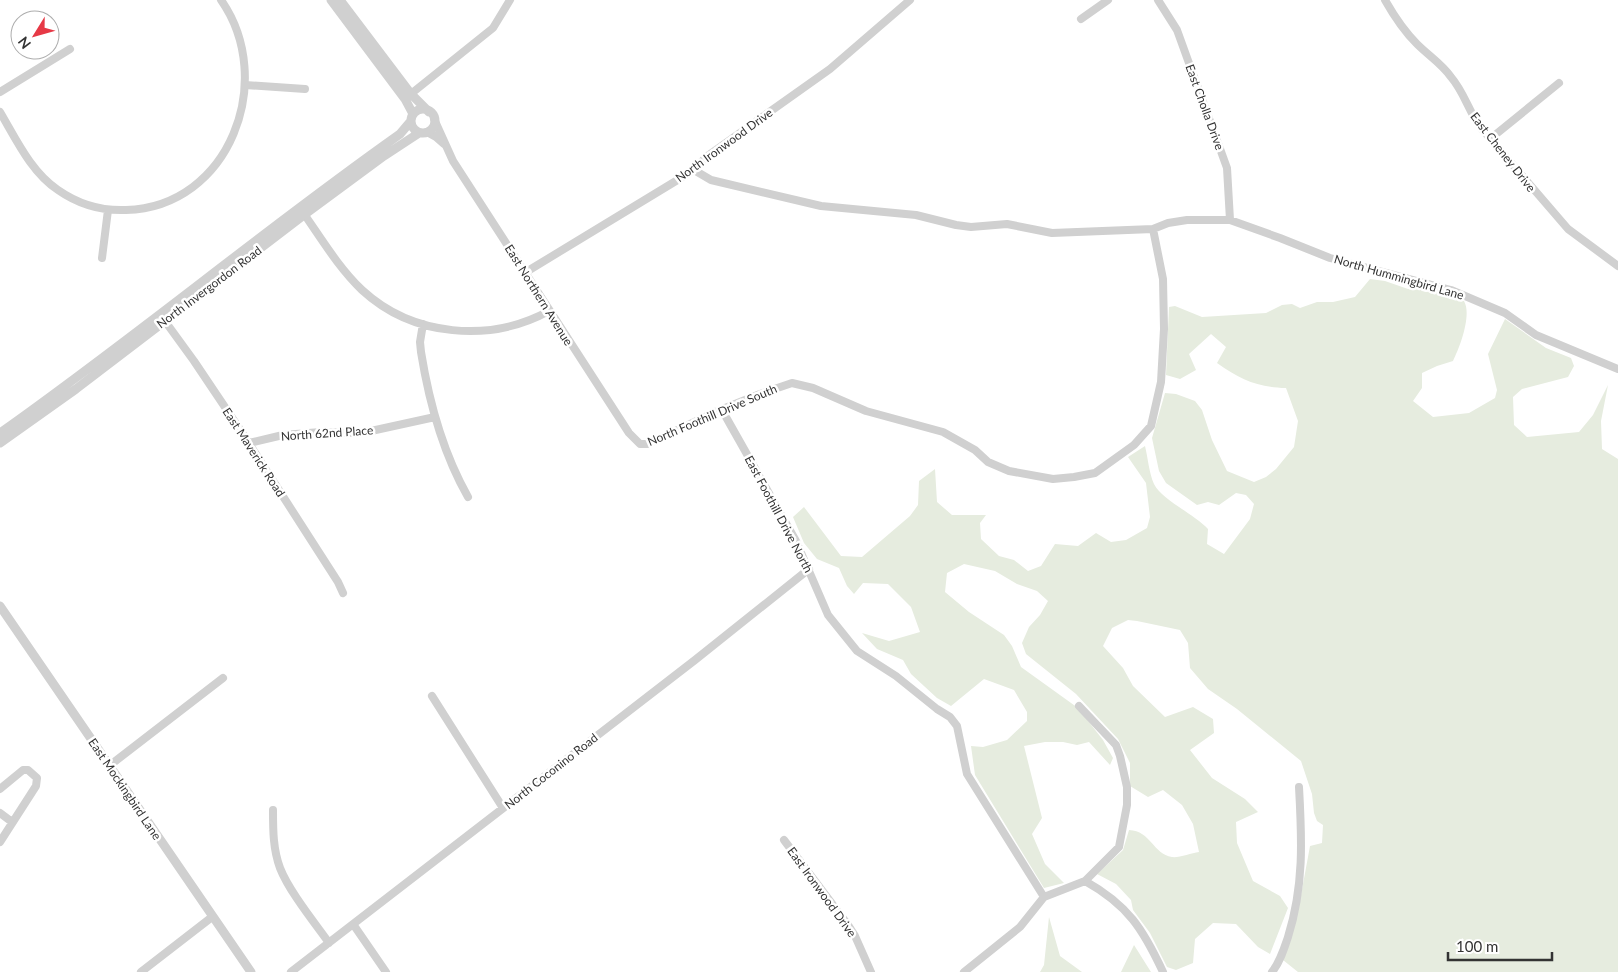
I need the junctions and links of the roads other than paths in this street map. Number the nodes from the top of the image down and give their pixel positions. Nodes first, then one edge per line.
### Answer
1 (221, 0) edge
2 (331, 0) edge
3 (340, 0) edge
4 (510, 0) edge
5 (910, 0) edge
6 (1108, 0) edge
7 (1158, 0) edge
8 (1385, 0) edge
9 (1082, 19) dead end
10 (70, 49) dead end
11 (1559, 83) dead end
12 (245, 85) junction
13 (305, 89) dead end
14 (0, 92) edge
15 (408, 96) junction
16 (0, 112) edge
17 (432, 115) junction
18 (412, 117) junction
19 (423, 132) junction
20 (1490, 139) junction
21 (446, 146) junction
22 (694, 170) junction
23 (108, 210) junction
24 (302, 212) junction
25 (1230, 220) junction
26 (1153, 230) junction
27 (102, 258) dead end
28 (1618, 266) edge
29 (526, 272) junction
30 (550, 311) junction
31 (162, 318) junction
32 (423, 324) junction
33 (1618, 369) edge
34 (722, 410) junction
35 (434, 417) junction
36 (0, 433) edge
37 (636, 442) joint
38 (0, 443) edge
39 (249, 443) junction
40 (468, 497) dead end
41 (809, 568) junction
42 (343, 594) dead end
43 (0, 606) edge
44 (222, 678) dead end
45 (432, 696) dead end
46 (1079, 706) dead end
47 (110, 766) junction
48 (1298, 787) dead end
49 (0, 789) edge
50 (504, 808) junction
51 (273, 810) dead end
52 (0, 813) edge
53 (12, 822) junction
54 (784, 840) dead end
55 (0, 842) edge
56 (1085, 882) junction
57 (1044, 897) junction
58 (212, 917) junction
59 (353, 924) junction
60 (329, 943) junction
61 (141, 972) edge
62 (250, 972) edge
63 (291, 972) edge
64 (386, 972) edge
65 (871, 972) edge
66 (964, 972) edge
67 (1162, 972) edge
68 (1272, 972) edge

1 - 12 street
2 - 15 street
3 - 15 street
4 - 15 street
5 - 22 street, North Ironwood Drive
6 - 9 street
7 - 25 street, East Cholla Drive
8 - 20 street, East Cheney Drive
10 - 14 street
11 - 20 street
12 - 13 street
12 - 23 street
15 - 17 street
15 - 18 street
16 - 23 street
17 - 18 street
17 - 19 street, North Invergordon Road
17 - 21 street, East Northern Avenue
18 - 19 street
18 - 24 street, North Invergordon Road
19 - 21 street, East Northern Avenue
19 - 24 street, North Invergordon Road
20 - 28 street, East Cheney Drive
21 - 29 street, East Northern Avenue
22 - 26 street
22 - 29 street, North Ironwood Drive
23 - 27 street
24 - 31 street, North Invergordon Road
24 - 32 street
25 - 26 street, North Hummingbird Lane
25 - 33 street, North Hummingbird Lane
26 - 34 street, North Foothill Drive South
29 - 30 street, East Northern Avenue
30 - 32 street
30 - 37 street, East Northern Avenue
31 - 36 street, North Invergordon Road
31 - 38 street, North Invergordon Road
31 - 39 street, East Maverick Road
32 - 35 street
34 - 37 street, North Foothill Drive South
34 - 41 street, East Foothill Drive North
35 - 39 street, North 62nd Place
35 - 40 street
39 - 42 street, East Maverick Road
41 - 50 street, North Coconino Road
41 - 57 street, East Foothill Drive North
43 - 47 street, East Mockingbird Lane
44 - 47 street
45 - 50 street
46 - 56 street
47 - 58 street, East Mockingbird Lane
48 - 68 street
49 - 53 street
50 - 59 street, North Coconino Road
51 - 60 street
52 - 53 street
53 - 55 street
54 - 65 street, East Ironwood Drive
56 - 57 street
56 - 67 street
57 - 66 street
58 - 61 street
58 - 62 street, East Mockingbird Lane
59 - 60 street, North Coconino Road
59 - 64 street
60 - 63 street, North Coconino Road

